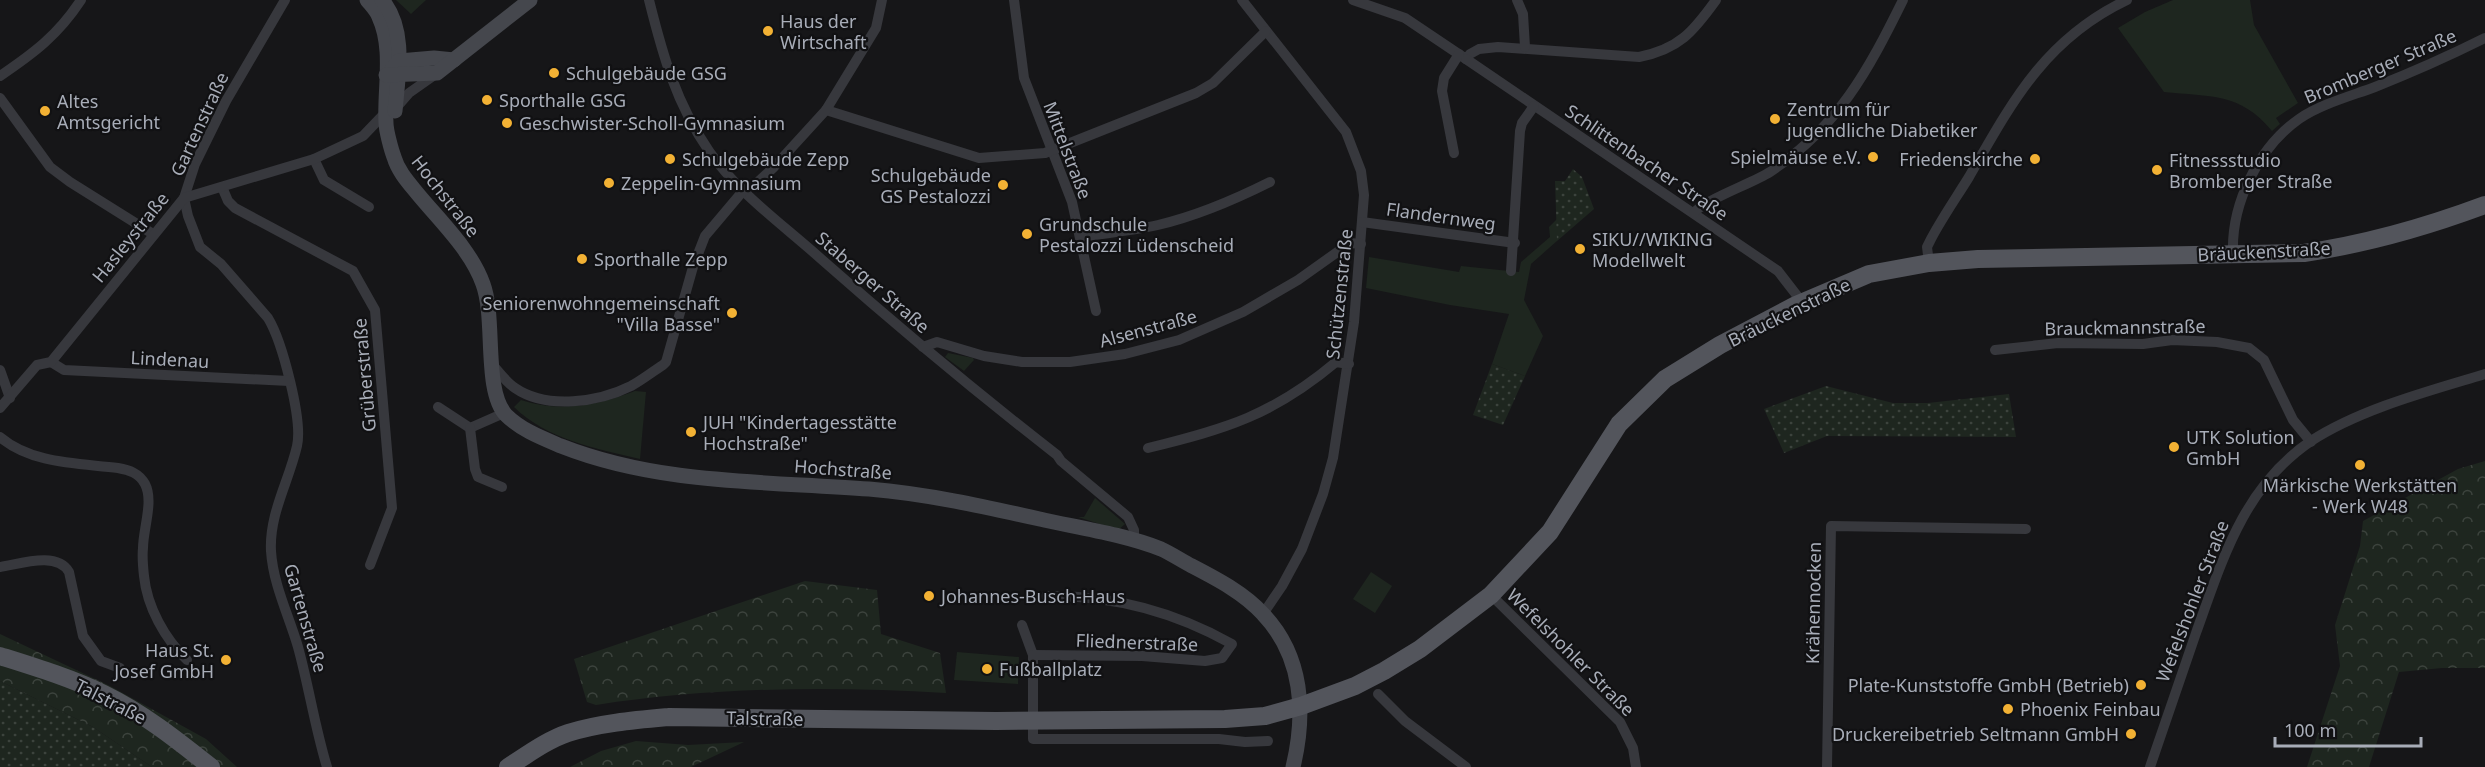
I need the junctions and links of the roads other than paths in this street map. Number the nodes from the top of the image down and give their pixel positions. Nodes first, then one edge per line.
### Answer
1 (81, 0) edge
2 (285, 0) edge
3 (367, 0) edge
4 (382, 0) edge
5 (530, 0) edge
6 (650, 0) edge
7 (882, 0) edge
8 (1014, 0) edge
9 (1242, 0) edge
10 (1353, 0) edge
11 (1518, 0) edge
12 (1716, 0) edge
13 (1903, 0) edge
14 (2127, 0) edge
15 (1266, 31) junction
16 (397, 38) junction
17 (2485, 38) edge
18 (1525, 47) junction
19 (1463, 56) junction
20 (436, 66) junction
21 (394, 70) junction
22 (0, 76) edge
23 (0, 98) edge
24 (1534, 106) junction
25 (391, 110) junction
26 (826, 110) junction
27 (363, 136) junction
28 (391, 140) junction
29 (1051, 151) junction
30 (1454, 153) dead end
31 (314, 159) junction
32 (1270, 182) dead end
33 (222, 187) junction
34 (743, 191) junction
35 (184, 198) junction
36 (2485, 205) edge
37 (369, 207) dead end
38 (1694, 213) junction
39 (1362, 222) junction
40 (153, 234) junction
41 (1080, 237) junction
42 (1361, 243) junction
43 (1515, 243) junction
44 (2233, 254) junction
45 (1929, 263) junction
46 (1511, 271) dead end
47 (1802, 302) junction
48 (1096, 311) dead end
49 (923, 347) junction
50 (1995, 350) dead end
51 (51, 362) junction
52 (492, 364) junction
53 (1348, 364) junction
54 (0, 370) edge
55 (2485, 374) edge
56 (289, 381) junction
57 (10, 398) junction
58 (438, 407) dead end
59 (0, 408) edge
60 (504, 413) junction
61 (470, 428) junction
62 (0, 438) edge
63 (2311, 442) junction
64 (1148, 448) dead end
65 (502, 486) dead end
66 (2026, 529) dead end
67 (1134, 541) junction
68 (370, 565) dead end
69 (0, 567) edge
70 (1491, 595) junction
71 (1046, 596) dead end
72 (1263, 614) junction
73 (1022, 625) dead end
74 (1033, 655) junction
75 (0, 656) edge
76 (187, 660) dead end
77 (120, 668) dead end
78 (1378, 694) dead end
79 (1301, 706) junction
80 (1032, 721) junction
81 (1268, 741) dead end
82 (211, 767) edge
83 (327, 767) edge
84 (508, 767) edge
85 (1293, 767) edge
86 (1466, 767) edge
87 (1636, 767) edge
88 (1827, 767) edge
89 (2150, 767) edge

1 - 22 street
2 - 35 street, Gartenstraße
3 - 21 main road
4 - 16 main road
5 - 20 main road
6 - 34 street, Staberger Straße
7 - 26 street
8 - 29 street, Mittelstraße
9 - 15 street, Schützenstraße
10 - 19 street, Schlittenbacher Straße
11 - 18 street
12 - 18 street
13 - 38 street
14 - 45 street
15 - 29 street
15 - 39 street, Schützenstraße
16 - 20 main road
16 - 21 main road
17 - 44 street, Bromberger Straße
18 - 19 street
19 - 24 street, Schlittenbacher Straße
19 - 30 street
20 - 21 main road
20 - 25 street
21 - 25 main road, Hochstraße
23 - 40 street
24 - 38 street, Schlittenbacher Straße
24 - 43 street
25 - 27 street, Hasleystraße
25 - 28 main road, Hochstraße
26 - 29 street
26 - 34 street
27 - 28 street
27 - 31 street, Hasleystraße
28 - 52 main road, Hochstraße
29 - 41 street, Mittelstraße
31 - 33 street, Hasleystraße
31 - 37 street
32 - 41 street
33 - 35 street, Hasleystraße
33 - 68 street, Grüberstraße
34 - 49 street, Staberger Straße
34 - 52 street
35 - 40 street, Hasleystraße
35 - 56 street, Gartenstraße
36 - 44 main road, Bräuckenstraße
38 - 47 street, Schlittenbacher Straße
39 - 42 street, Schützenstraße
39 - 43 street, Flandernweg
40 - 51 street, Hasleystraße
41 - 48 street, Mittelstraße
42 - 49 street, Alsenstraße
42 - 53 street, Schützenstraße
43 - 46 street
44 - 45 main road, Bräuckenstraße
45 - 47 main road, Bräuckenstraße
47 - 70 main road, Bräuckenstraße
49 - 67 street, Staberger Straße
50 - 63 street, Brauckmannstraße
51 - 56 street, Lindenau
51 - 57 street, Hasleystraße
52 - 60 main road, Hochstraße
53 - 64 street
53 - 72 street, Schützenstraße
54 - 57 street
55 - 63 street, Wefelshohler Straße
56 - 83 street, Gartenstraße
57 - 59 street, Hasleystraße
58 - 61 street
60 - 61 street
60 - 67 main road, Hochstraße
61 - 65 street
62 - 76 street
63 - 89 street, Wefelshohler Straße
66 - 88 street, Krähennocken
67 - 72 main road, Hochstraße
69 - 77 street
70 - 79 main road, Bräuckenstraße
70 - 87 street, Wefelshohler Straße
71 - 74 street, Fliednerstraße
72 - 79 main road, Hochstraße
73 - 74 street
74 - 80 street
75 - 82 main road, Talstraße
78 - 86 street
79 - 80 main road, Talstraße
79 - 85 main road, Hochstraße
80 - 81 street
80 - 84 main road, Talstraße

